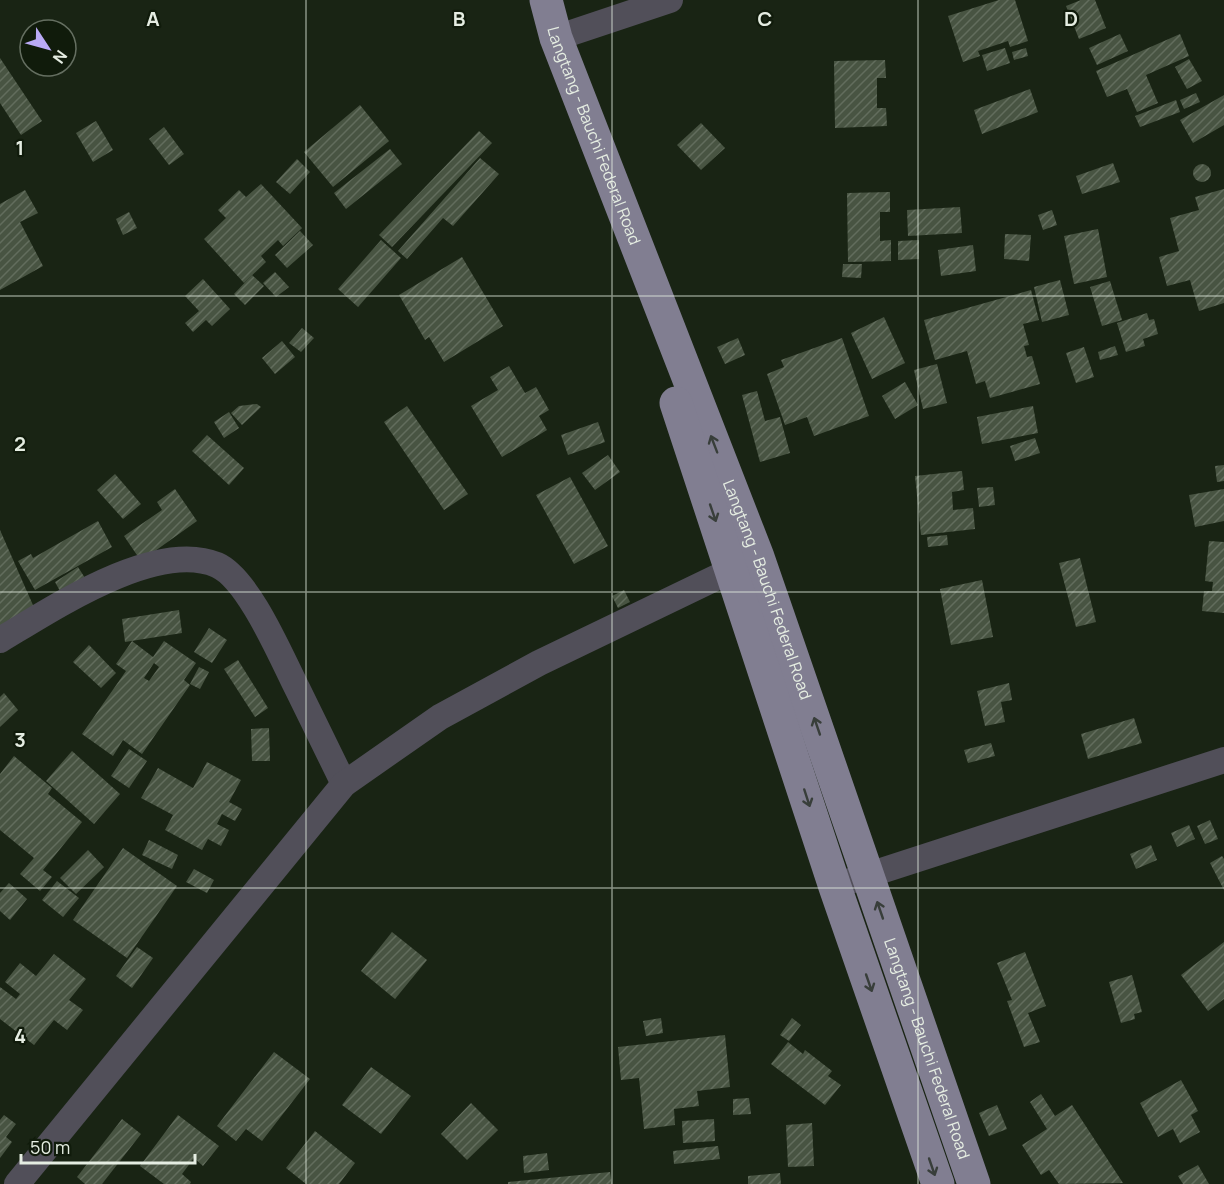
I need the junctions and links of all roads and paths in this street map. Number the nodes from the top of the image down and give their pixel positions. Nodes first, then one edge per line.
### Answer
1 (540, 0) edge
2 (546, 0) edge
3 (670, 0) edge
4 (556, 38) junction
5 (732, 570) junction
6 (0, 640) edge
7 (1224, 760) edge
8 (344, 784) junction
9 (868, 875) junction
10 (835, 886) junction
11 (17, 1184) edge
12 (938, 1184) edge
13 (974, 1184) edge

1 -> 5 main road, Langtang - Bauchi Federal Road
2 - 4 main road, Langtang - Bauchi Federal Road
3 - 4 street
9 -> 4 main road, Langtang - Bauchi Federal Road
5 - 8 street
5 -> 10 main road, Langtang - Bauchi Federal Road
6 - 8 street
7 - 9 street
8 - 11 street
9 - 10 street
13 -> 9 main road, Langtang - Bauchi Federal Road
10 -> 12 main road, Langtang - Bauchi Federal Road

